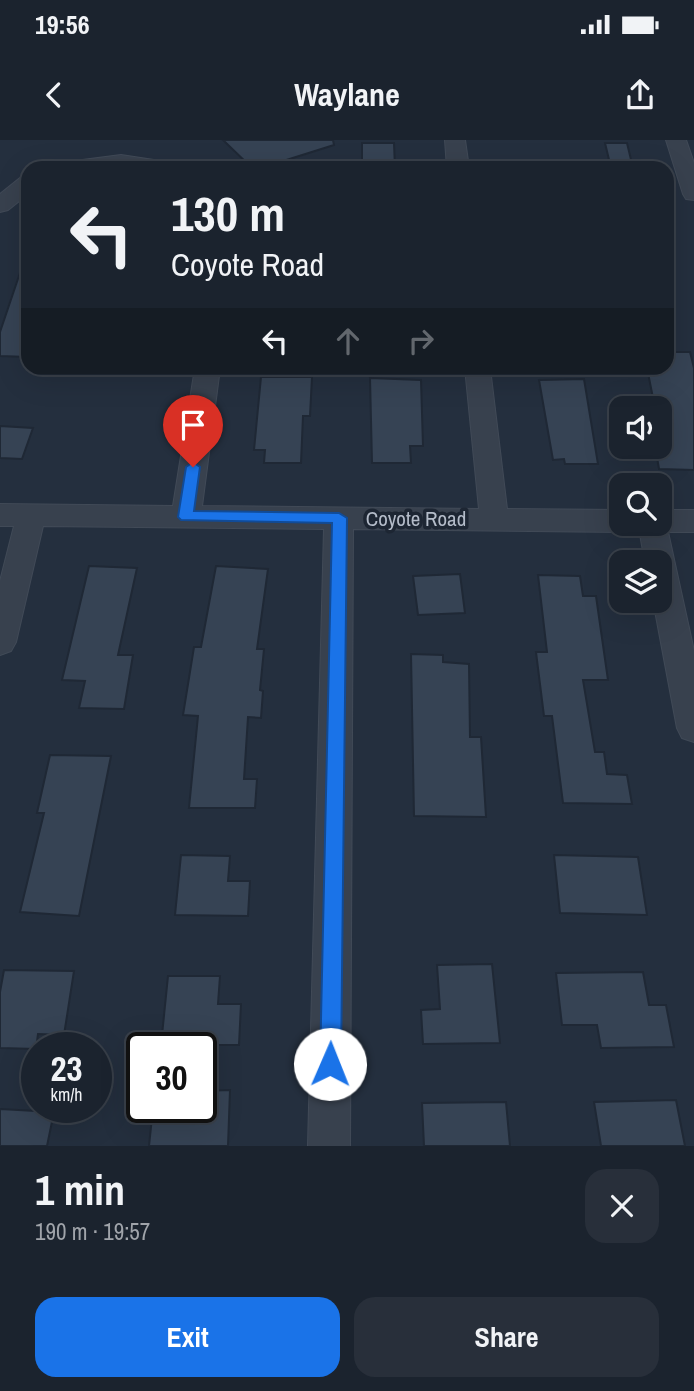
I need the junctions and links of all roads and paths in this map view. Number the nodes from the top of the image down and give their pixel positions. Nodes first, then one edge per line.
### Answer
1 (455, 140) edge
2 (676, 140) edge
3 (457, 161) edge
4 (21, 188) edge
5 (694, 194) edge
6 (0, 205) edge
7 (206, 375) edge
8 (479, 375) edge
9 (0, 515) edge
10 (31, 516) junction
11 (186, 517) junction
12 (339, 518) junction
13 (494, 519) junction
14 (609, 521) edge
15 (694, 521) edge
16 (672, 522) edge
17 (670, 613) edge
18 (0, 642) edge
19 (694, 728) edge
20 (329, 1146) edge

1 - 3 street
2 - 5 street
4 - 6 street
7 - 11 street
8 - 13 street
9 - 10 street, Coyote Road
10 - 11 street, Coyote Road
10 - 18 street
11 - 12 street, Coyote Road
12 - 13 street, Coyote Road
12 - 20 street
13 - 14 street, Coyote Road
15 - 16 street
17 - 19 street

